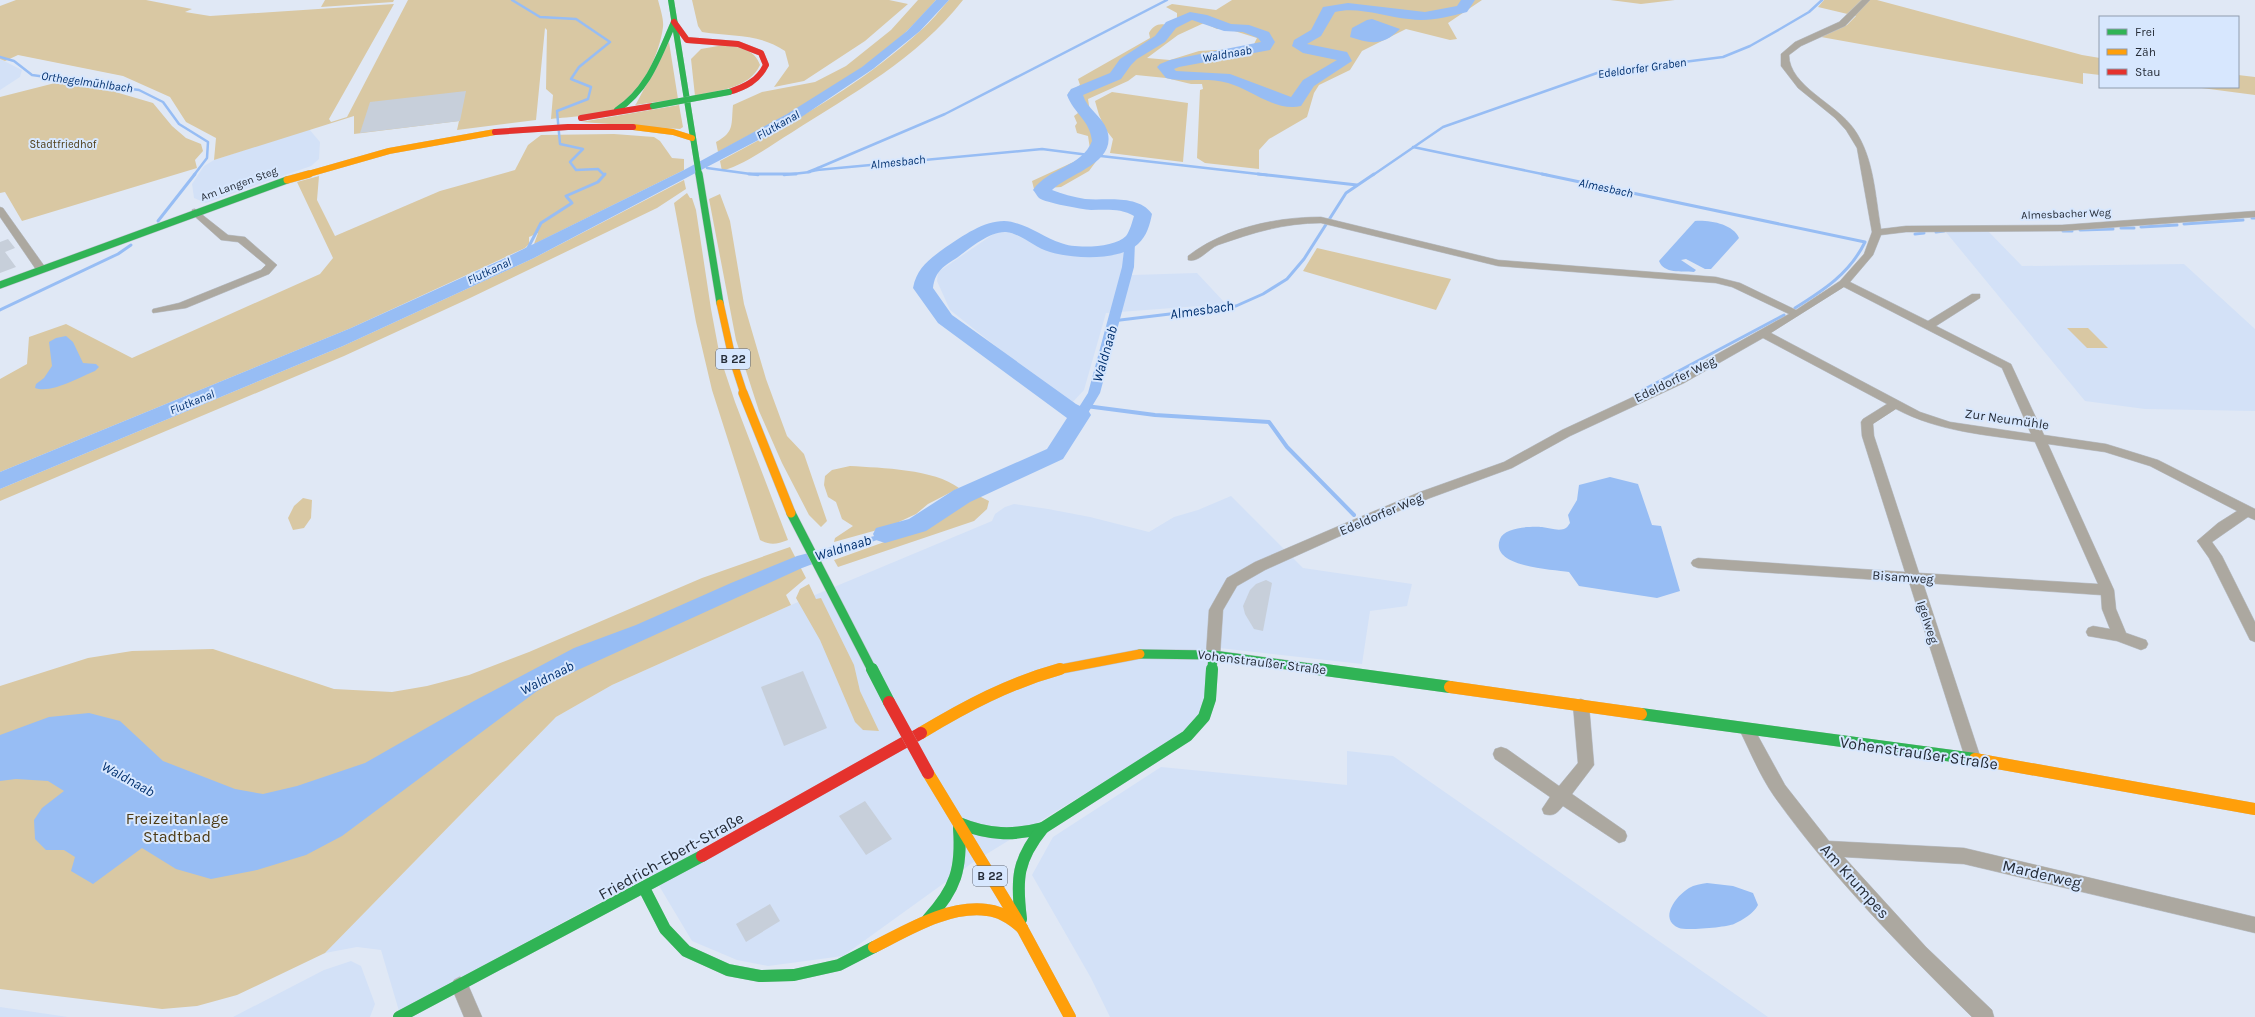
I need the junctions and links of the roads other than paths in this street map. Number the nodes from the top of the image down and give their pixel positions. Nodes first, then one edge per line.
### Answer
1 (671, 0) edge
2 (1866, 0) edge
3 (674, 22) junction
4 (734, 43) junction
5 (681, 71) junction
6 (608, 113) junction
7 (530, 128) junction
8 (692, 138) junction
9 (0, 210) edge
10 (195, 212) junction
11 (2255, 214) edge
12 (1877, 232) junction
13 (1192, 258) dead end
14 (41, 269) junction
15 (1844, 283) junction
16 (0, 285) edge
17 (1976, 296) dead end
18 (157, 311) dead end
19 (1797, 314) junction
20 (1928, 326) junction
21 (1762, 333) junction
22 (1894, 405) junction
23 (2041, 440) junction
24 (2251, 513) edge
25 (1698, 563) dead end
26 (1913, 577) junction
27 (2107, 590) junction
28 (2093, 632) dead end
29 (2120, 636) junction
30 (2255, 636) edge
31 (2141, 644) dead end
32 (1213, 655) junction
33 (1581, 705) junction
34 (952, 714) joint
35 (1747, 729) junction
36 (1501, 754) dead end
37 (1973, 759) junction
38 (1561, 796) junction
39 (2255, 809) edge
40 (1550, 810) dead end
41 (958, 823) junction
42 (1043, 828) junction
43 (1619, 836) dead end
44 (1825, 848) junction
45 (644, 888) junction
46 (925, 922) junction
47 (2255, 925) edge
48 (1022, 928) junction
49 (460, 986) junction
50 (399, 1017) edge
51 (473, 1017) edge
52 (1070, 1017) edge
53 (1985, 1017) edge

1 - 3 main road, B 22
2 - 12 street, Edeldorfer Weg
3 - 4 main road
3 - 5 main road, B 22
3 - 6 main road
4 - 5 main road
4 - 6 main road, bridge
5 - 8 main road, B 22
6 - 7 main road
7 - 8 main road
7 - 10 main road, Am Langen Steg
8 - 41 main road, B 22, bridge
9 - 14 street
10 - 14 main road, Am Langen Steg
10 - 18 street
11 - 12 street, Almesbacher Weg
12 - 15 street, Edeldorfer Weg
13 - 19 street
14 - 16 main road, Am Langen Steg
15 - 19 street, Edeldorfer Weg
15 - 20 street
17 - 20 street
19 - 21 street, Edeldorfer Weg
20 - 23 street
21 - 22 street, Zur Neumühle
21 - 32 street, Edeldorfer Weg
22 - 23 street, Zur Neumühle
22 - 26 street, Igelweg
23 - 24 street, Zur Neumühle
23 - 27 street
24 - 30 street
25 - 26 street, Bisamweg
26 - 27 street, Bisamweg
26 - 37 street, Igelweg
27 - 29 street
28 - 29 street
29 - 31 street
32 - 33 main road, Vohenstraußer Straße
32 - 34 main road, Vohenstraußer Straße
32 - 42 main road
33 - 35 main road, Vohenstraußer Straße
33 - 38 street
34 - 45 main road, Friedrich-Ebert-Straße
35 - 37 main road, Vohenstraußer Straße
35 - 44 street, Am Krumpes
36 - 38 street
37 - 39 main road, Vohenstraußer Straße
38 - 40 street
38 - 43 street
41 - 42 main road
41 - 46 main road
41 - 48 main road, B 22
42 - 48 main road
44 - 47 street, Marderweg
44 - 53 street, Am Krumpes
45 - 46 main road
45 - 49 main road, Friedrich-Ebert-Straße
46 - 48 main road
48 - 52 main road, B 22
49 - 50 main road, Friedrich-Ebert-Straße
49 - 51 street

